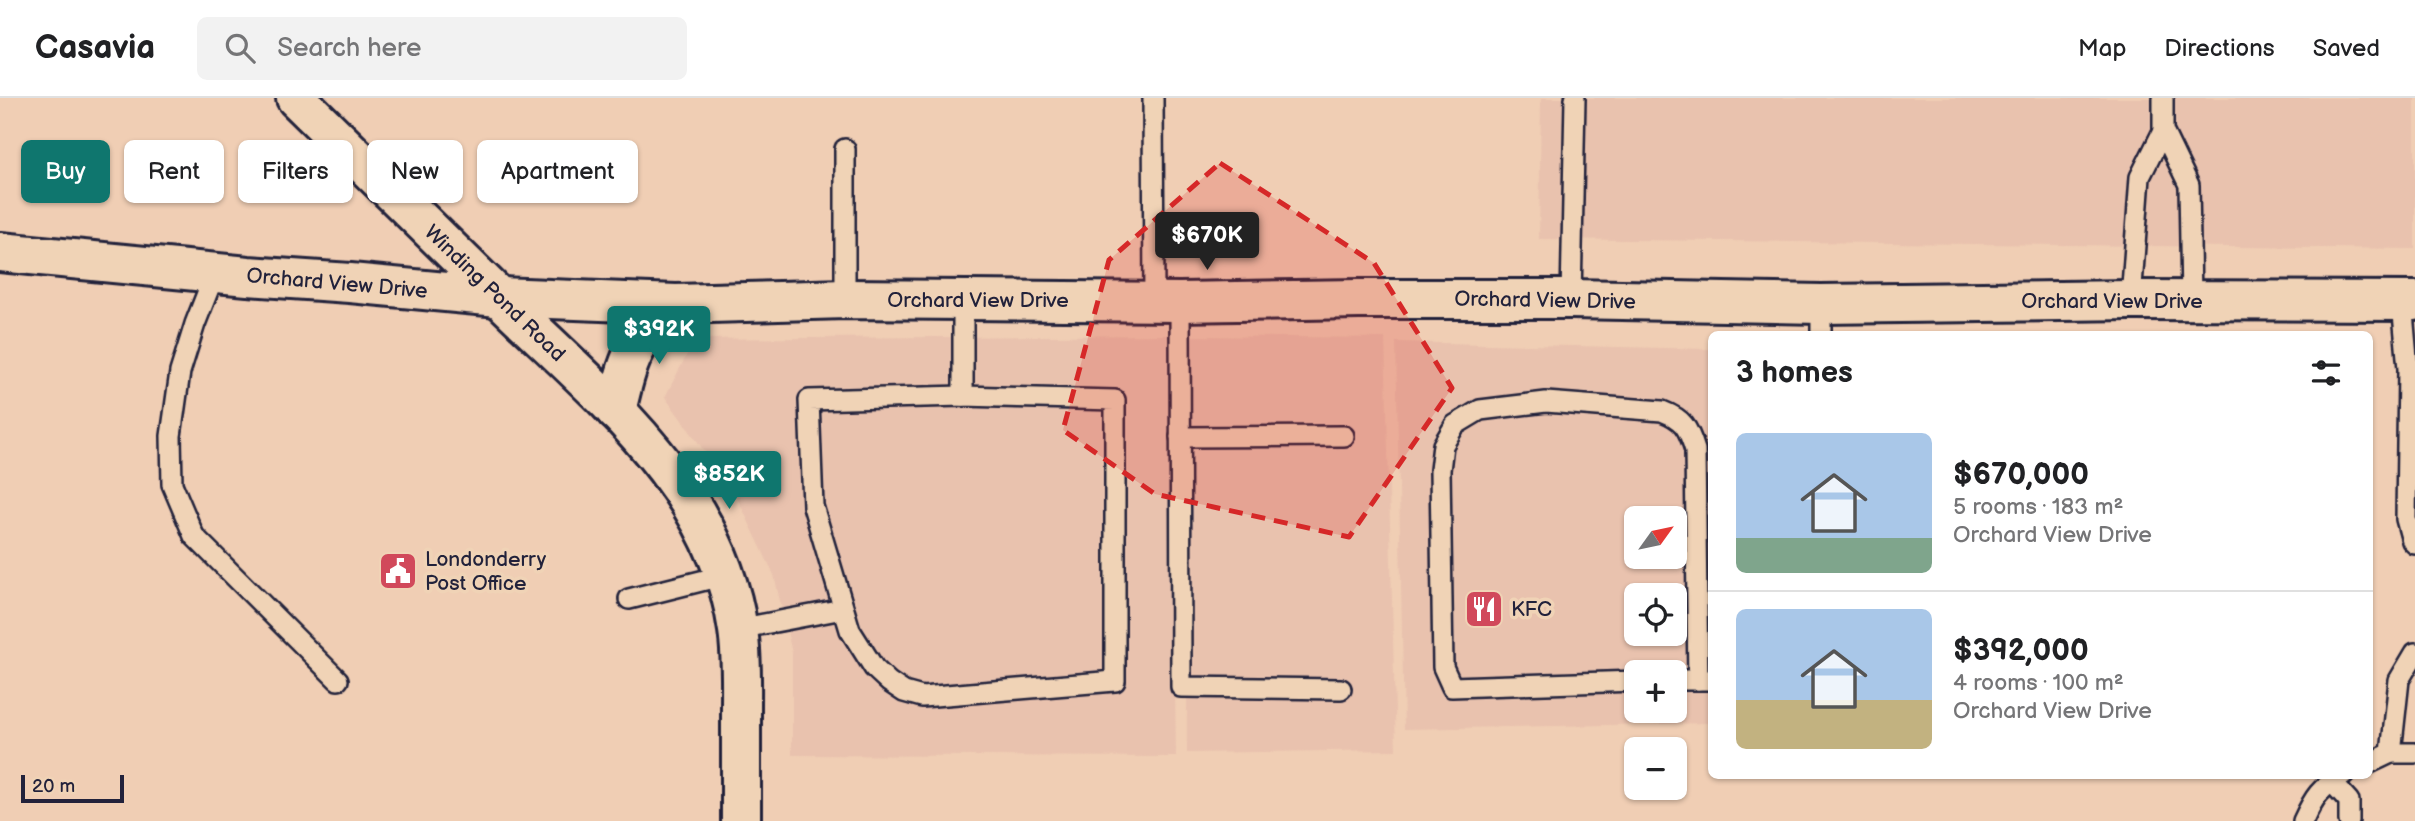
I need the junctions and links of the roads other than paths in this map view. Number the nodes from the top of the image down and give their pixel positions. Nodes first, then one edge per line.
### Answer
1 (297, 98) edge
2 (1153, 98) edge
3 (1575, 98) edge
4 (2163, 98) edge
5 (2163, 131) junction
6 (845, 149) dead end
7 (0, 252) edge
8 (215, 273) junction
9 (499, 297) junction
10 (845, 299) junction
11 (1571, 299) junction
12 (962, 300) junction
13 (2131, 300) junction
14 (2191, 300) junction
15 (1167, 302) junction
16 (2408, 302) edge
17 (676, 304) junction
18 (1821, 319) edge
19 (2411, 371) edge
20 (963, 396) junction
21 (616, 411) junction
22 (1344, 436) dead end
23 (1180, 437) junction
24 (2415, 544) edge
25 (725, 575) junction
26 (629, 599) dead end
27 (843, 609) junction
28 (738, 629) junction
29 (2415, 653) edge
30 (338, 680) dead end
31 (1687, 680) edge
32 (1705, 680) edge
33 (1624, 681) edge
34 (1341, 689) dead end
35 (2391, 753) junction
36 (2415, 753) edge
37 (2373, 762) edge
38 (2333, 779) edge
39 (2336, 779) edge
40 (741, 821) edge
41 (2303, 821) edge
42 (2349, 821) edge

1 - 9 street, Winding Pond Road
2 - 15 lane
3 - 11 lane
4 - 5 lane
5 - 13 lane
5 - 14 lane
6 - 10 lane
7 - 8 street, Orchard View Drive
8 - 9 street, Orchard View Drive
8 - 30 lane
9 - 17 street, Orchard View Drive
9 - 21 street, Winding Pond Road
10 - 12 street, Orchard View Drive
10 - 17 street, Orchard View Drive
11 - 15 street, Orchard View Drive
11 - 18 street, Orchard View Drive
12 - 15 street, Orchard View Drive
12 - 20 lane
13 - 14 street, Orchard View Drive
13 - 18 street, Orchard View Drive
14 - 16 street, Orchard View Drive
15 - 23 lane
16 - 19 lane
17 - 21 street
19 - 24 lane
20 - 27 lane
20 - 27 lane
21 - 25 street, Winding Pond Road
22 - 23 lane
23 - 34 lane
25 - 26 lane
25 - 28 street, Winding Pond Road
27 - 28 lane
28 - 40 street, Winding Pond Road
29 - 35 lane
31 - 32 lane
32 - 33 lane
35 - 36 lane
35 - 37 lane
38 - 41 lane
39 - 42 lane

